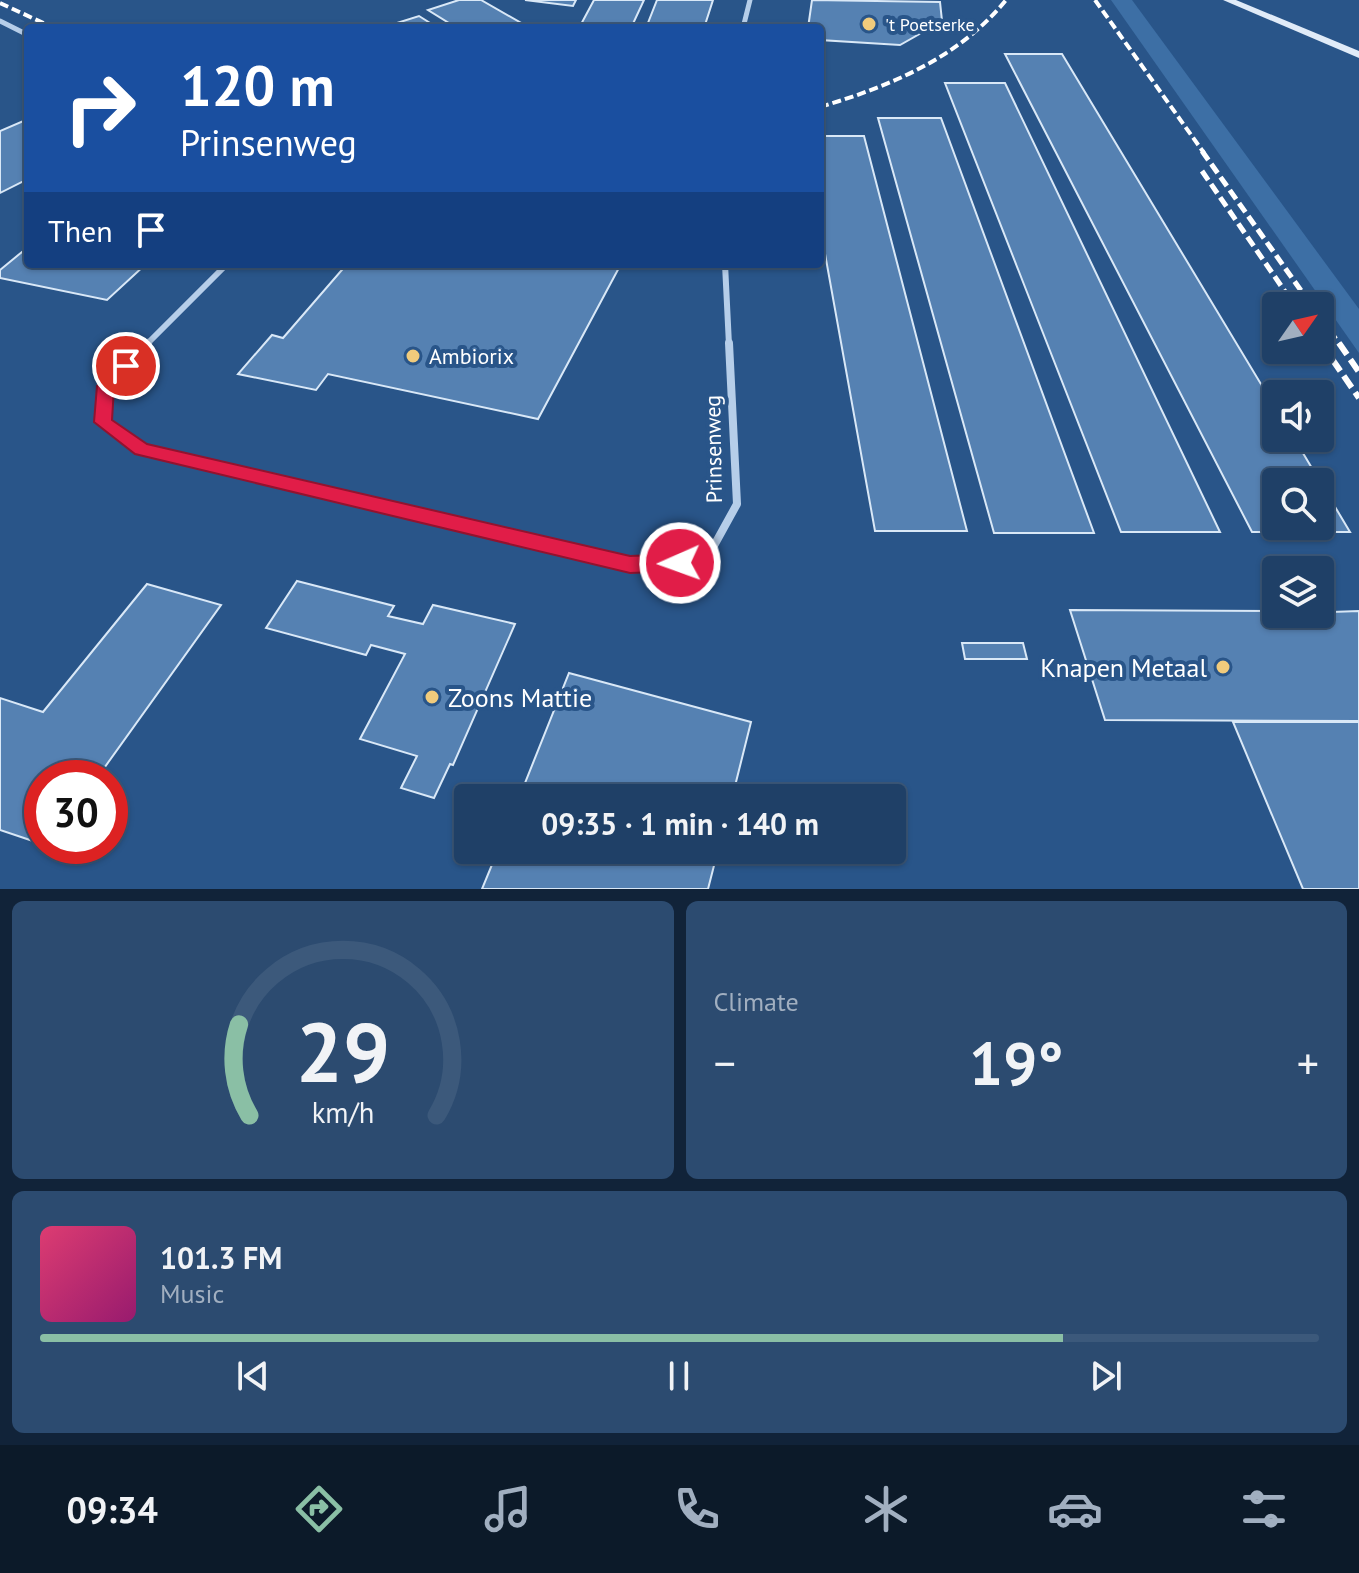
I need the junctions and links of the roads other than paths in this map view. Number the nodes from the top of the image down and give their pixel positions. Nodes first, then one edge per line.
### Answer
1 (750, 0) edge
2 (1228, 0) edge
3 (0, 21) edge
4 (744, 24) edge
5 (24, 33) edge
6 (1359, 55) edge
7 (223, 268) edge
8 (725, 268) edge

1 - 4 street
2 - 6 street
3 - 5 street
7 - 8 street, Prinsenweg

